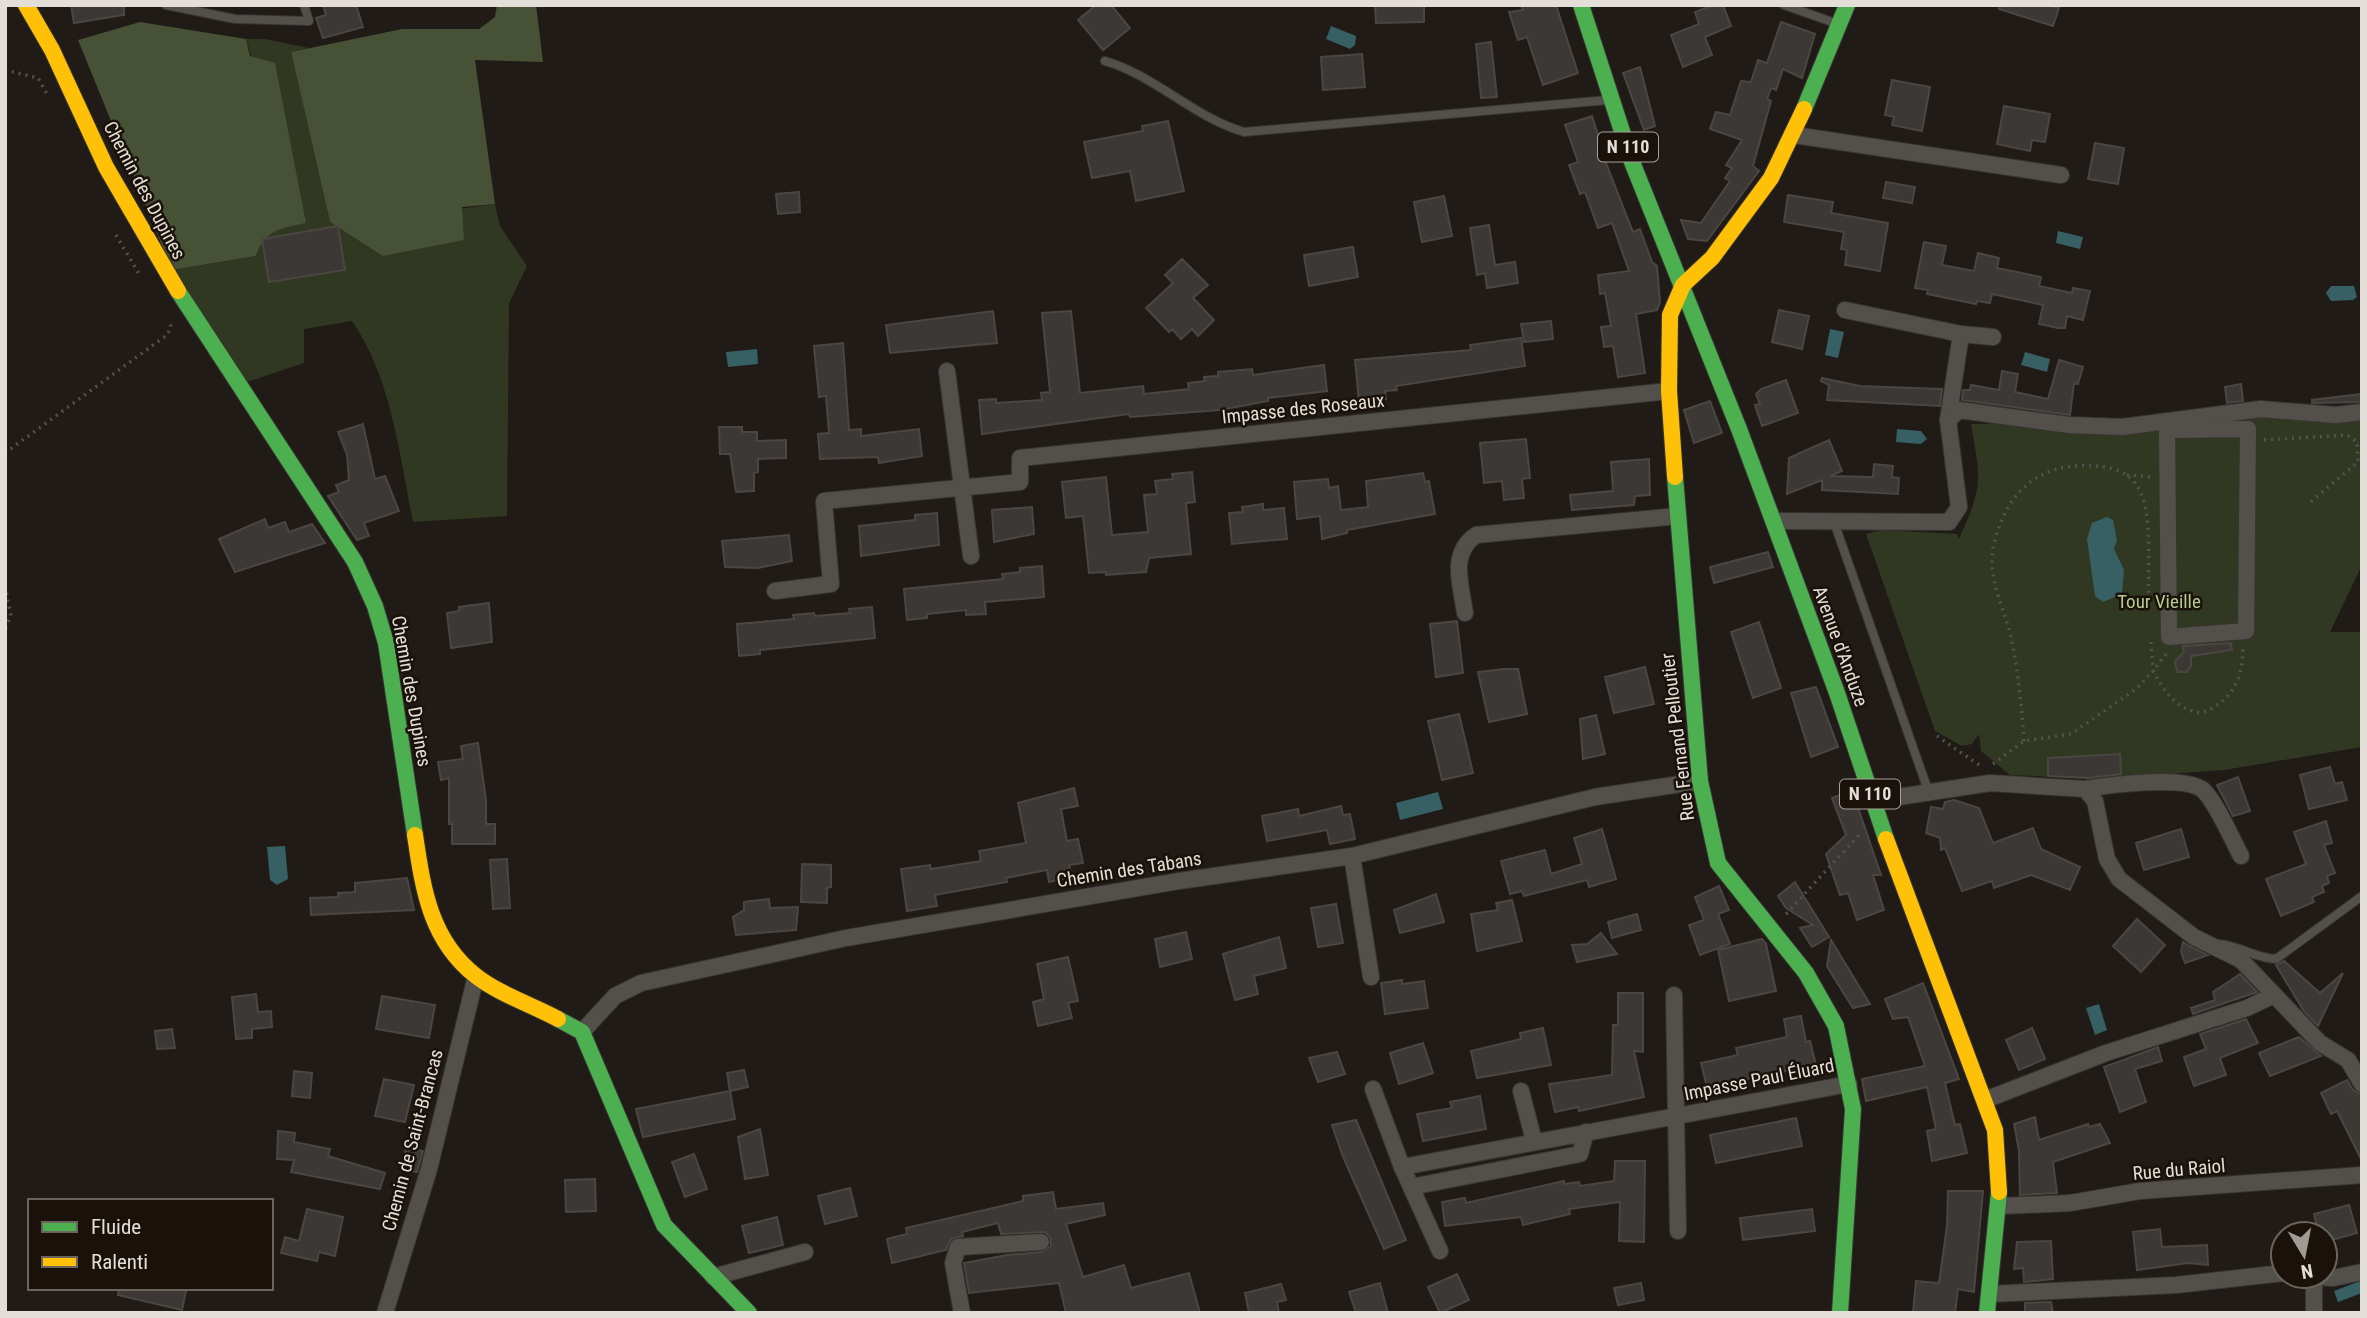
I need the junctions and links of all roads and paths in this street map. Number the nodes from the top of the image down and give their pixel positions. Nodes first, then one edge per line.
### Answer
1 (166, 5) edge
2 (304, 5) edge
3 (1581, 5) edge
4 (1784, 5) edge
5 (1847, 5) edge
6 (28, 6) edge
7 (1841, 25) junction
8 (1105, 61) dead end
9 (5, 70) edge
10 (1614, 100) junction
11 (51, 102) dead end
12 (1794, 135) junction
13 (2062, 175) dead end
14 (111, 225) dead end
15 (143, 279) dead end
16 (1683, 285) junction
17 (1845, 310) dead end
18 (163, 311) dead end
19 (1961, 334) junction
20 (1993, 337) dead end
21 (947, 372) dead end
22 (1669, 391) junction
23 (2362, 412) edge
24 (1948, 420) junction
25 (2248, 442) junction
26 (5, 453) edge
27 (2126, 475) junction
28 (2167, 478) junction
29 (963, 488) junction
30 (2307, 505) dead end
31 (1678, 516) junction
32 (1773, 520) junction
33 (1834, 521) junction
34 (971, 556) dead end
35 (5, 586) edge
36 (775, 591) dead end
37 (2149, 610) dead end
38 (1465, 613) dead end
39 (5, 629) edge
40 (2243, 631) junction
41 (2151, 633) dead end
42 (2153, 671) junction
43 (1937, 736) dead end
44 (2024, 741) junction
45 (1700, 781) junction
46 (2085, 789) junction
47 (1929, 793) junction
48 (1875, 808) junction
49 (1352, 856) junction
50 (2241, 856) dead end
51 (2362, 896) edge
52 (1769, 924) junction
53 (2205, 943) junction
54 (476, 976) junction
55 (1371, 977) dead end
56 (1674, 995) dead end
57 (2274, 995) junction
58 (582, 1032) junction
59 (1849, 1084) junction
60 (2362, 1084) edge
61 (1373, 1089) dead end
62 (1521, 1091) dead end
63 (1985, 1100) junction
64 (1677, 1116) junction
65 (1586, 1132) junction
66 (1534, 1142) junction
67 (1402, 1167) junction
68 (2362, 1175) edge
69 (1411, 1187) junction
70 (2001, 1206) junction
71 (1678, 1231) dead end
72 (1041, 1242) dead end
73 (1440, 1251) dead end
74 (805, 1252) dead end
75 (2362, 1272) edge
76 (2339, 1274) edge
77 (2269, 1275) edge
78 (713, 1277) junction
79 (2311, 1290) edge
80 (1990, 1294) junction
81 (385, 1313) edge
82 (749, 1313) edge
83 (962, 1313) edge
84 (1840, 1313) edge
85 (1987, 1313) edge
86 (2314, 1313) edge

1 - 2 lane
3 - 10 street, Avenue d'Anduze / N 110
4 - 7 lane
5 - 7 street
6 - 54 street, Chemin des Dupines
7 - 12 street
8 - 10 lane
9 - 11 path
10 - 16 street, Avenue d'Anduze / N 110
12 - 13 street
12 - 16 street
14 - 15 path
16 - 22 street, Rue Fernand Pelloutier
16 - 32 street, Avenue d'Anduze / N 110
17 - 19 street
18 - 26 path
19 - 20 street
19 - 24 street
21 - 29 street
22 - 29 street, Impasse des Roseaux
22 - 31 street, Rue Fernand Pelloutier
23 - 24 street
24 - 33 street
25 - 28 street
25 - 30 path
25 - 40 street
27 - 28 path
27 - 37 path
27 - 44 path
28 - 40 street
29 - 34 street
29 - 36 street, Impasse des Roseaux
31 - 38 street
31 - 45 street, Rue Fernand Pelloutier
32 - 33 street
32 - 48 street, Avenue d'Anduze / N 110
33 - 47 lane
35 - 39 path
40 - 42 path
41 - 42 path
42 - 44 path
43 - 44 path
45 - 49 street, Chemin des Tabans
45 - 52 street, Rue Fernand Pelloutier
46 - 47 street
46 - 50 street
46 - 53 street
47 - 48 street
48 - 52 path
48 - 63 street, Avenue d'Anduze / N 110
49 - 55 street
49 - 58 street, Chemin des Tabans
51 - 53 lane
52 - 59 street, Rue Fernand Pelloutier
53 - 57 street
54 - 58 street, Chemin des Dupines
54 - 81 street, Chemin de Saint-Brancas
56 - 64 street, Impasse Paul Éluard
57 - 60 street
57 - 63 street
58 - 78 street
59 - 64 street, Impasse Paul Éluard
59 - 84 street, Rue Fernand Pelloutier
61 - 67 street
62 - 66 street
63 - 70 street, Avenue d'Anduze / N 110
64 - 65 street, Impasse Paul Éluard
64 - 71 street, Impasse Paul Éluard
65 - 66 street, Impasse Paul Éluard
65 - 69 street
66 - 67 street, Impasse Paul Éluard
67 - 69 street
68 - 70 street, Rue du Raiol
69 - 73 street
70 - 80 street, Avenue d'Anduze / N 110
72 - 83 street
74 - 78 street
75 - 76 street
77 - 80 street
78 - 82 street
79 - 86 street
80 - 85 street, Avenue d'Anduze / N 110

